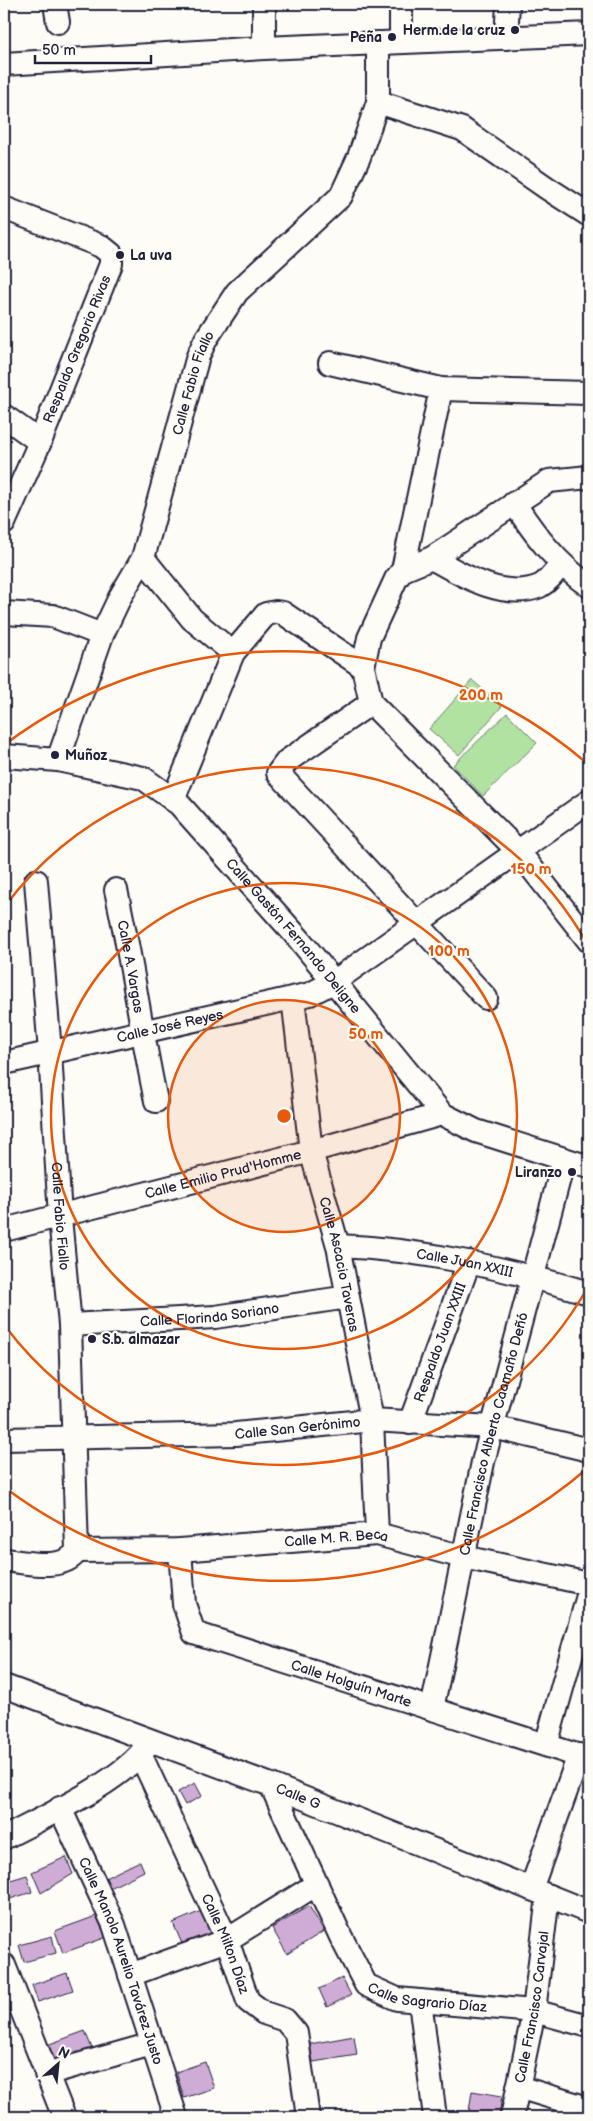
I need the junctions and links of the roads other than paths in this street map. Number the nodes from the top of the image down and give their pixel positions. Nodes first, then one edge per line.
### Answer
1 (264, 4) edge
2 (401, 4) edge
3 (508, 4) edge
4 (589, 34) edge
5 (506, 38) junction
6 (401, 42) junction
7 (378, 43) junction
8 (264, 48) junction
9 (4, 64) edge
10 (378, 102) junction
11 (4, 208) edge
12 (589, 215) edge
13 (330, 363) dead end
14 (441, 389) junction
15 (589, 393) edge
16 (4, 416) edge
17 (40, 442) junction
18 (589, 478) edge
19 (514, 502) junction
20 (4, 523) edge
21 (143, 558) junction
22 (432, 558) junction
23 (561, 564) junction
24 (403, 570) junction
25 (589, 586) edge
26 (4, 613) edge
27 (102, 635) junction
28 (233, 653) junction
29 (363, 667) junction
30 (371, 703) junction
31 (4, 756) edge
32 (58, 760) junction
33 (173, 800) junction
34 (589, 801) edge
35 (519, 852) junction
36 (36, 881) dead end
37 (116, 890) dead end
38 (416, 923) junction
39 (589, 941) edge
40 (334, 981) junction
41 (293, 998) junction
42 (486, 998) dead end
43 (141, 1031) junction
44 (50, 1052) junction
45 (4, 1063) edge
46 (156, 1101) dead end
47 (442, 1114) junction
48 (310, 1151) junction
49 (564, 1160) junction
50 (589, 1168) edge
51 (60, 1217) junction
52 (4, 1230) edge
53 (338, 1246) junction
54 (469, 1262) junction
55 (533, 1277) junction
56 (589, 1293) edge
57 (348, 1296) junction
58 (70, 1325) junction
59 (372, 1420) junction
60 (410, 1423) junction
61 (492, 1428) junction
62 (74, 1438) junction
63 (6, 1445) edge
64 (589, 1450) edge
65 (377, 1534) junction
66 (180, 1550) junction
67 (77, 1551) junction
68 (463, 1557) junction
69 (4, 1560) edge
70 (589, 1584) edge
71 (589, 1592) edge
72 (4, 1686) edge
73 (432, 1709) junction
74 (546, 1745) junction
75 (146, 1748) junction
76 (584, 1757) edge
77 (272, 1785) junction
78 (60, 1808) junction
79 (4, 1838) edge
80 (317, 1884) junction
81 (540, 1892) junction
82 (589, 1912) edge
83 (227, 1940) junction
84 (4, 1965) edge
85 (130, 1976) junction
86 (420, 2001) junction
87 (534, 2011) junction
88 (589, 2026) edge
89 (152, 2044) junction
90 (46, 2074) junction
91 (518, 2087) junction
92 (589, 2110) edge
93 (64, 2117) edge
94 (176, 2117) edge
95 (308, 2117) edge
96 (435, 2117) edge
97 (512, 2117) edge

1 - 8 street
2 - 6 street
3 - 5 street
4 - 5 street
5 - 6 street
6 - 7 street
7 - 8 street
7 - 10 street, Calle Fabio Fiallo
8 - 9 street
10 - 12 street
10 - 21 street, Calle Fabio Fiallo
11 - 17 street, Respaldo Gregorio Rivas
13 - 14 street
14 - 15 street
14 - 24 street
16 - 17 street
17 - 20 street, Respaldo Gregorio Rivas
18 - 19 street
19 - 22 street
19 - 23 street
21 - 27 street, Calle Fabio Fiallo
21 - 28 street
22 - 23 street
22 - 24 street
23 - 25 street
24 - 29 street
26 - 27 street
27 - 32 street, Calle Fabio Fiallo
28 - 29 street
28 - 33 street
29 - 30 street
30 - 35 street
30 - 38 street
31 - 32 street, Calle Gastón Fernando Deligne
32 - 33 street, Calle Gastón Fernando Deligne
33 - 40 street, Calle Gastón Fernando Deligne
34 - 35 street, Calle José Reyes
35 - 38 street, Calle José Reyes
35 - 39 street
36 - 44 street, Calle Fabio Fiallo
37 - 43 street, Calle A. Vargas
38 - 40 street, Calle José Reyes
38 - 42 street
40 - 41 street, Calle José Reyes
40 - 47 street, Calle Gastón Fernando Deligne
41 - 43 street, Calle José Reyes
41 - 48 street, Calle Ascacio Taveras
43 - 44 street, Calle José Reyes
43 - 46 street, Calle A. Vargas
44 - 45 street, Calle José Reyes
44 - 51 street, Calle Fabio Fiallo
47 - 48 street, Calle Emilio Prud'Homme
47 - 49 street, Calle Gastón Fernando Deligne
48 - 51 street, Calle Emilio Prud'Homme
48 - 53 street, Calle Ascacio Taveras
49 - 50 street, Calle Gastón Fernando Deligne
49 - 55 street, Calle Francisco Alberto Caamaño Deñó
51 - 52 street, Calle Emilio Prud'Homme
51 - 58 street, Calle Fabio Fiallo
53 - 54 street, Calle Juan XXIII
53 - 57 street, Calle Ascacio Taveras
54 - 55 street, Calle Juan XXIII
54 - 60 street, Respaldo Juan XXIII
55 - 56 street, Calle Juan XXIII
55 - 61 street, Calle Francisco Alberto Caamaño Deñó
57 - 58 street, Calle Florinda Soriano
57 - 59 street, Calle Ascacio Taveras
58 - 62 street, Calle Fabio Fiallo
59 - 60 street, Calle San Gerónimo
59 - 62 street, Calle San Gerónimo
59 - 65 street, Calle Ascacio Taveras
60 - 61 street, Calle San Gerónimo
61 - 64 street, Calle San Gerónimo
61 - 68 street, Calle Francisco Alberto Caamaño Deñó
62 - 63 street, Calle San Gerónimo
62 - 67 street, Calle Fabio Fiallo
65 - 66 street, Calle M. R. Beca
65 - 68 street, Calle M. R. Beca
66 - 67 street, Calle M. R. Beca
66 - 73 street, Calle Holguín Marte
67 - 69 street
68 - 70 street, Calle M. R. Beca
68 - 73 street, Calle Francisco Alberto Caamaño Deñó
71 - 74 street
72 - 75 street, Calle G
73 - 74 street, Calle Holguín Marte
74 - 76 street, Calle Holguín Marte
75 - 77 street, Calle G
75 - 78 street
75 - 83 street, Calle Milton Díaz
76 - 81 street, Calle Francisco Carvajal
77 - 80 street, Calle Sagrario Díaz
77 - 81 street, Calle G
78 - 79 street
78 - 85 street, Calle Manolo Aurelio Tavárez Justo
80 - 83 street
80 - 86 street, Calle Sagrario Díaz
81 - 82 street, Calle G
81 - 87 street, Calle Francisco Carvajal
83 - 85 street
83 - 95 street, Calle Milton Díaz
84 - 90 street
85 - 89 street, Calle Manolo Aurelio Tavárez Justo
86 - 87 street, Calle Sagrario Díaz
86 - 96 street
87 - 88 street, Calle Sagrario Díaz
87 - 91 street, Calle Francisco Carvajal
89 - 90 street
89 - 94 street, Calle Manolo Aurelio Tavárez Justo
90 - 93 street
91 - 92 street
91 - 97 street, Calle Francisco Carvajal

